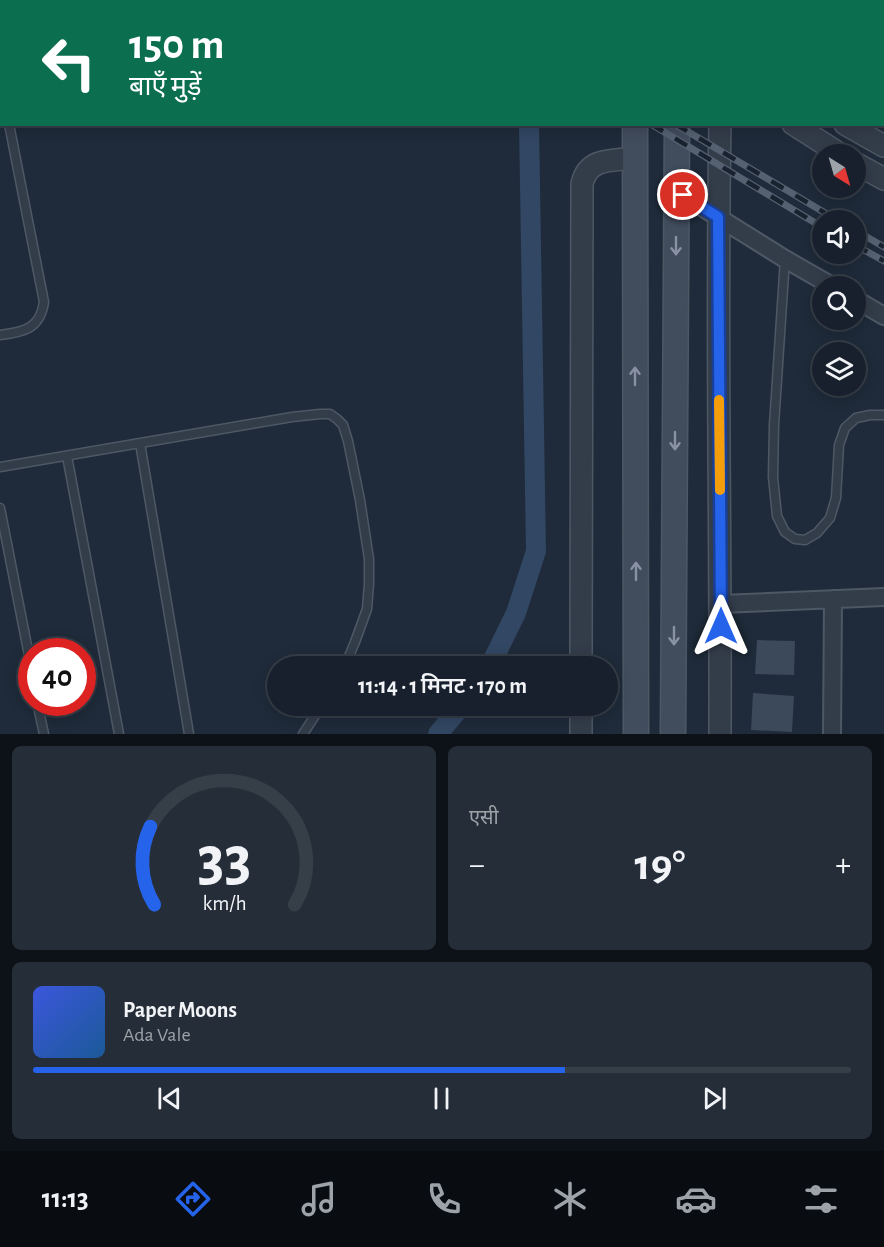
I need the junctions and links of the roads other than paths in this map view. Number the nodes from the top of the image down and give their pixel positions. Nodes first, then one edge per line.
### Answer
1 (9, 126) edge
2 (635, 126) edge
3 (676, 126) edge
4 (720, 126) edge
5 (796, 126) edge
6 (849, 126) edge
7 (824, 144) edge
8 (884, 146) edge
9 (635, 158) junction
10 (866, 169) edge
11 (884, 179) edge
12 (676, 191) junction
13 (718, 217) junction
14 (785, 259) junction
15 (815, 276) edge
16 (866, 305) edge
17 (884, 316) edge
18 (0, 335) edge
19 (884, 415) edge
20 (140, 443) junction
21 (67, 456) junction
22 (0, 467) edge
23 (0, 508) edge
24 (884, 597) edge
25 (832, 599) junction
26 (721, 604) junction
27 (26, 638) edge
28 (349, 656) edge
29 (581, 656) edge
30 (41, 716) edge
31 (315, 716) edge
32 (581, 716) edge
33 (44, 734) edge
34 (119, 734) edge
35 (189, 734) edge
36 (303, 734) edge
37 (581, 734) edge
38 (636, 734) edge
39 (673, 734) edge
40 (720, 734) edge
41 (832, 734) edge

1 - 18 lane
2 - 9 main road
3 - 12 main road
4 - 13 street
5 - 7 street
6 - 8 street
9 - 29 street
38 -> 9 main road
10 - 11 street
12 - 13 street
12 -> 39 main road
13 - 14 street
13 - 26 street
14 - 15 street
14 - 19 lane
16 - 17 street
20 - 21 lane
20 - 28 lane
20 - 35 lane
21 - 22 lane
21 - 34 lane
23 - 27 lane
24 - 25 street
25 - 26 street
25 - 41 street
26 - 40 street
30 - 33 lane
31 - 36 lane
32 - 37 street

